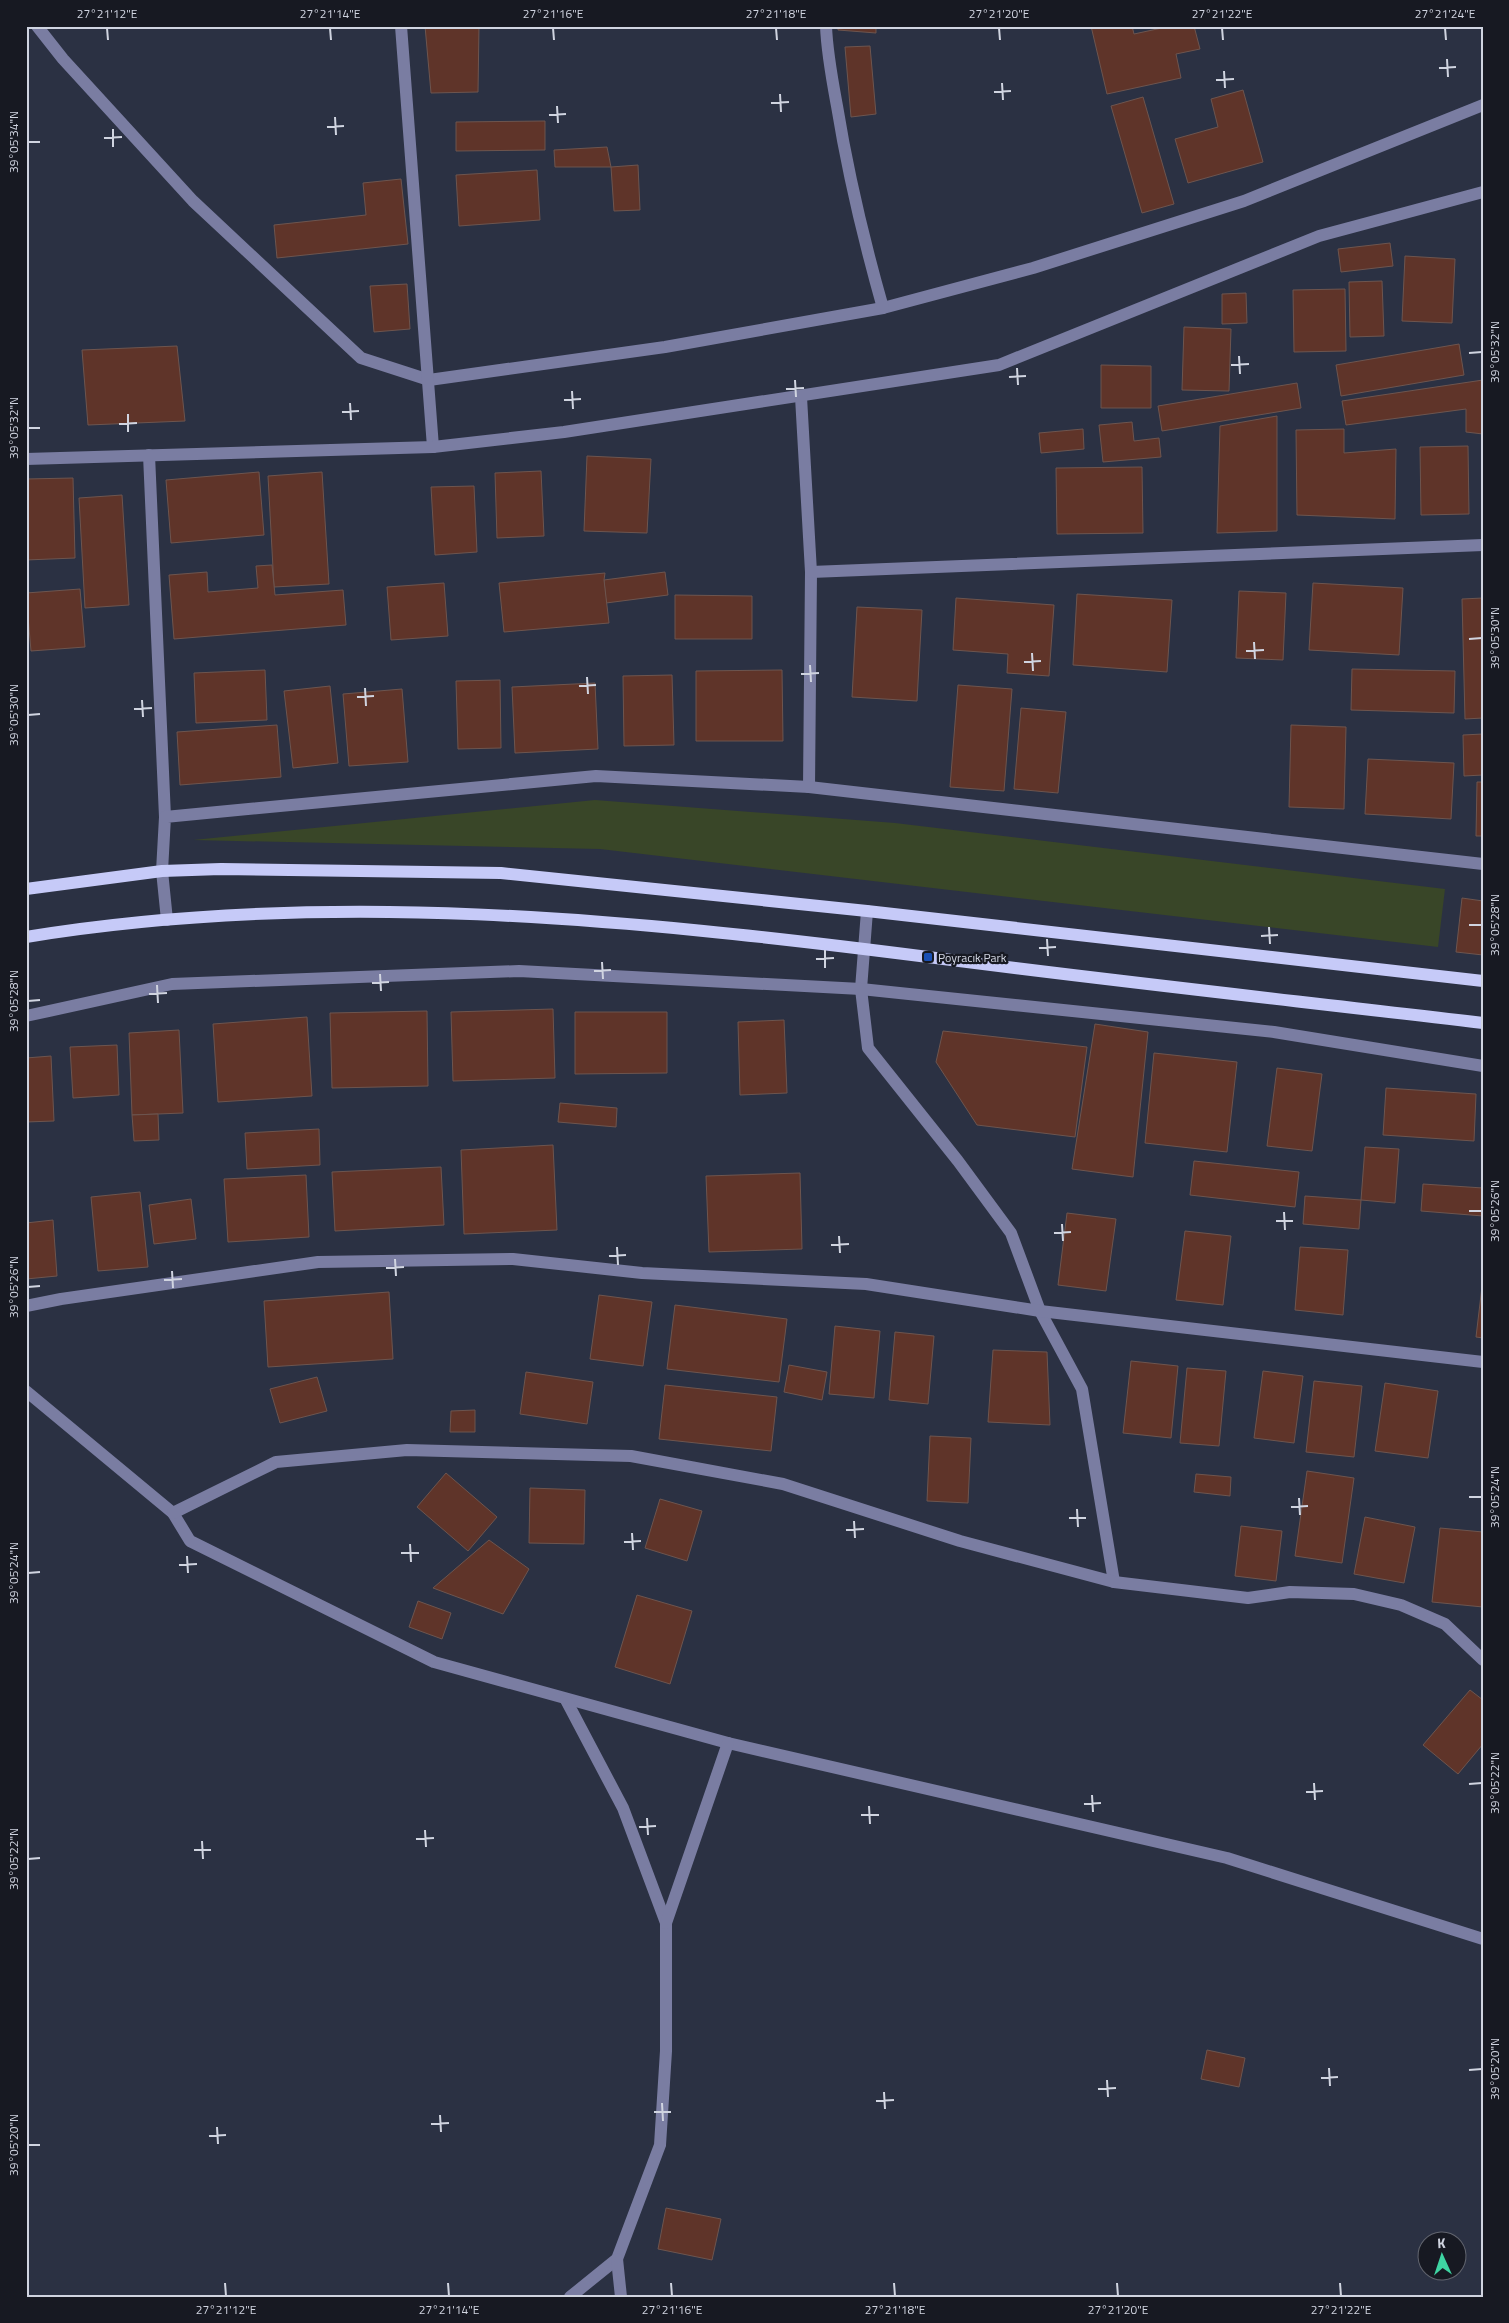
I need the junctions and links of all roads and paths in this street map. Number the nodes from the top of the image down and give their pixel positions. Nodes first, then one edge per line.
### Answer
1 (38, 26) edge
2 (401, 26) edge
3 (826, 26) edge
4 (1483, 105) edge
5 (1483, 192) edge
6 (883, 308) junction
7 (429, 380) junction
8 (801, 397) junction
9 (433, 448) junction
10 (149, 455) junction
11 (26, 459) edge
12 (1483, 545) edge
13 (811, 572) junction
14 (809, 787) junction
15 (165, 818) junction
16 (1483, 864) edge
17 (162, 871) junction
18 (26, 890) edge
19 (868, 912) junction
20 (167, 920) junction
21 (26, 937) edge
22 (866, 949) junction
23 (1483, 981) edge
24 (861, 988) junction
25 (26, 1016) edge
26 (1483, 1023) edge
27 (1483, 1066) edge
28 (26, 1306) edge
29 (1040, 1311) junction
30 (1483, 1362) edge
31 (26, 1390) edge
32 (173, 1513) junction
33 (1114, 1582) junction
34 (1483, 1660) edge
35 (566, 1700) junction
36 (728, 1743) junction
37 (666, 1923) junction
38 (1483, 1939) edge
39 (617, 2259) junction
40 (570, 2297) edge
41 (621, 2297) edge

1 - 7 street
2 - 7 street
3 - 6 street
4 - 6 street
5 - 8 street
6 - 7 street
7 - 9 street
8 - 9 street
8 - 13 street
9 - 10 street
10 - 11 street
10 - 15 street
12 - 13 street
13 - 14 street
14 - 15 street
14 - 16 street
15 - 17 street
17 - 18 main road
17 - 19 main road
17 - 20 street
19 - 22 street
19 - 23 main road
20 - 21 main road
20 - 22 main road
22 - 24 street
22 - 26 main road
24 - 25 street
24 - 27 street
24 - 29 street
28 - 29 street
29 - 30 street
29 - 33 street
31 - 32 street
32 - 33 street
32 - 35 street
33 - 34 street
35 - 36 street
35 - 37 street
36 - 37 street
36 - 38 street
37 - 39 street
39 - 40 street
39 - 41 street

